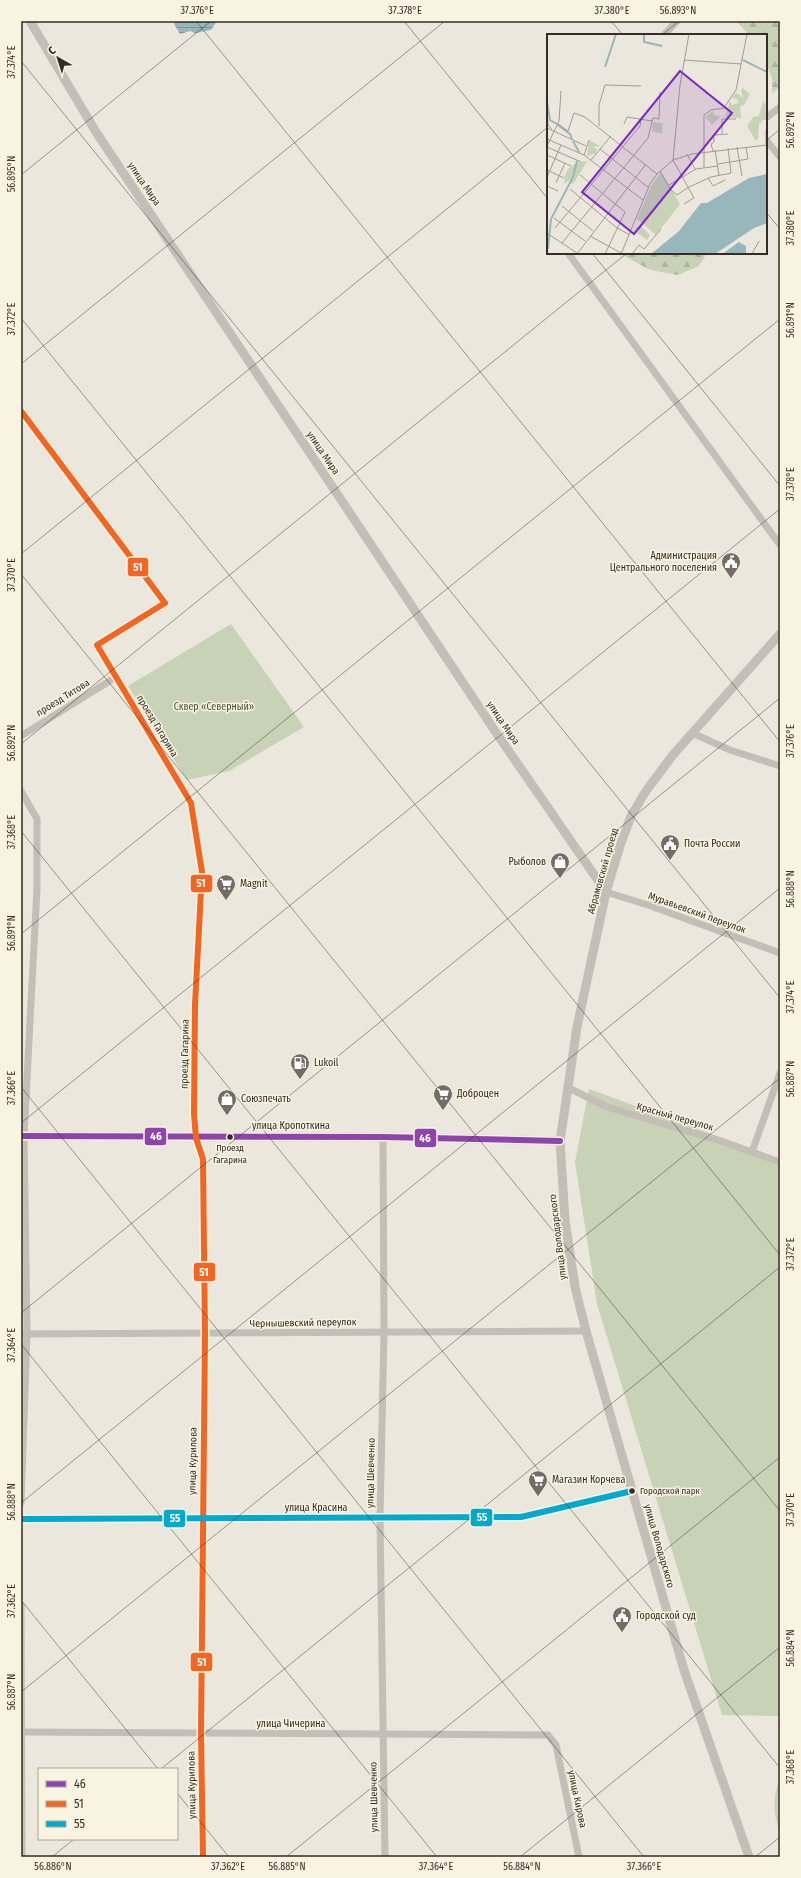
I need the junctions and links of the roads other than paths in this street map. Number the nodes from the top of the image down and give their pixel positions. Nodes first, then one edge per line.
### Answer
1 (30, 21) edge
2 (678, 21) edge
3 (665, 34) edge
4 (780, 107) edge
5 (767, 117) edge
6 (767, 141) edge
7 (780, 157) edge
8 (569, 254) edge
9 (21, 411) edge
10 (780, 545) edge
11 (780, 634) edge
12 (116, 677) junction
13 (692, 733) junction
14 (21, 736) edge
15 (780, 766) edge
16 (21, 791) edge
17 (606, 892) junction
18 (780, 953) edge
19 (780, 1073) edge
20 (567, 1087) junction
21 (22, 1136) edge
22 (383, 1137) junction
23 (196, 1138) junction
24 (560, 1141) junction
25 (752, 1152) junction
26 (780, 1162) edge
27 (586, 1331) junction
28 (384, 1332) junction
29 (24, 1334) edge
30 (205, 1334) junction
31 (632, 1491) junction
32 (21, 1503) edge
33 (202, 1518) junction
34 (380, 1518) junction
35 (21, 1519) edge
36 (21, 1605) edge
37 (21, 1732) edge
38 (201, 1734) junction
39 (382, 1734) junction
40 (556, 1745) joint
41 (22, 1857) edge
42 (203, 1857) edge
43 (386, 1857) edge
44 (579, 1857) edge
45 (749, 1857) edge

1 - 17 street, улица Мира
2 - 3 street
4 - 5 street
6 - 7 street
8 - 10 street
9 - 12 street, проезд Гагарина
11 - 13 street, Абрамовский проезд
12 - 14 street, проезд Титова
12 - 23 street, проезд Гагарина
13 - 15 street
13 - 17 street, Абрамовский проезд
16 - 21 street
17 - 18 street, Муравьевский переулок
17 - 20 street, Абрамовский проезд
19 - 25 street
20 - 24 street, Абрамовский проезд
20 - 25 street, Красный переулок
21 - 23 street, улица Кропоткина
21 - 29 street
22 - 23 street, улица Кропоткина
22 - 24 street, улица Кропоткина
22 - 28 street, улица Шевченко
23 - 30 street, улица Курилова
24 - 27 street, улица Володарского
25 - 26 street, Красный переулок
27 - 28 street, Чернышевский переулок
27 - 31 street, улица Володарского
28 - 30 street, Чернышевский переулок
28 - 34 street, улица Шевченко
29 - 30 street, Чернышевский переулок
29 - 32 street
30 - 33 street, улица Курилова
31 - 34 street, улица Красина
31 - 45 street, улица Володарского
33 - 34 street, улица Красина
33 - 35 street, улица Красина
33 - 38 street, улица Курилова
34 - 39 street, улица Шевченко
36 - 37 street
37 - 38 street, улица Чичерина
37 - 41 street
38 - 39 street, улица Чичерина
38 - 42 street, улица Курилова
39 - 40 street, улица Чичерина
39 - 43 street, улица Шевченко
40 - 44 street, улица Кирова

